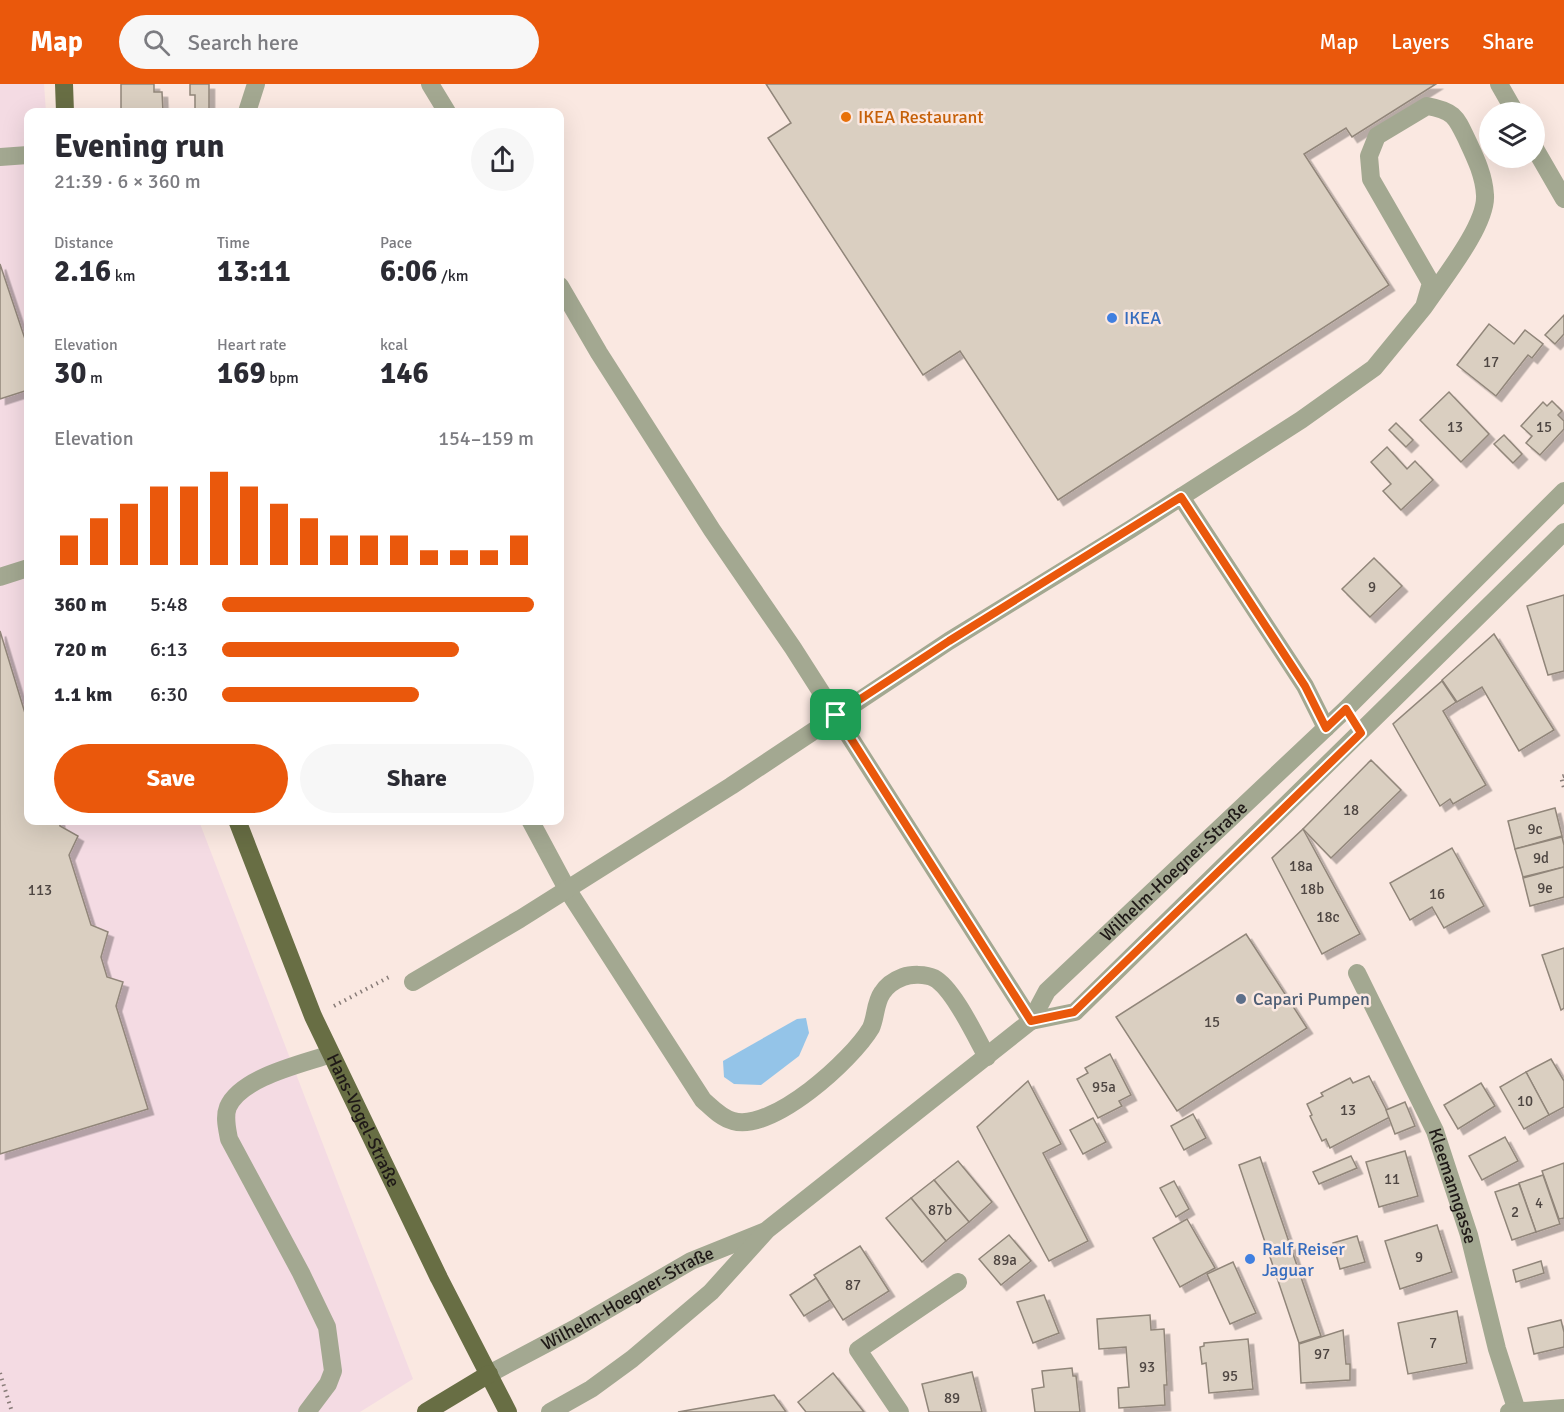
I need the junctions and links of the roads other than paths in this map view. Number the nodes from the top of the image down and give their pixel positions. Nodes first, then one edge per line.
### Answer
1 (64, 84) edge
2 (256, 84) edge
3 (429, 84) edge
4 (1499, 84) edge
5 (1509, 102) edge
6 (65, 108) edge
7 (248, 108) edge
8 (444, 108) edge
9 (24, 155) edge
10 (0, 157) edge
11 (1545, 166) edge
12 (1564, 199) edge
13 (564, 293) edge
14 (1424, 307) junction
15 (1564, 491) edge
16 (1181, 497) junction
17 (1564, 532) edge
18 (24, 569) edge
19 (0, 577) edge
20 (1346, 709) junction
21 (836, 715) junction
22 (1326, 728) junction
23 (1361, 733) junction
24 (239, 825) edge
25 (533, 825) edge
26 (567, 889) junction
27 (1357, 972) dead end
28 (413, 982) dead end
29 (1031, 1021) junction
30 (331, 1054) junction
31 (987, 1057) junction
32 (767, 1230) junction
33 (958, 1282) dead end
34 (489, 1374) junction
35 (1564, 1408) edge
36 (307, 1412) edge
37 (426, 1412) edge
38 (508, 1412) edge
39 (550, 1412) edge
40 (900, 1412) edge
41 (1513, 1412) edge

1 - 6 main road
2 - 7 street
3 - 8 street
4 - 5 street
9 - 10 street
11 - 12 street
13 - 21 street
14 - 14 street
14 - 16 street
15 - 20 street, Wilhelm-Hoegner-Straße
16 - 21 street
16 - 22 street
17 - 23 street
18 - 19 street
20 - 22 street, Wilhelm-Hoegner-Straße
20 - 23 street
21 - 26 street
21 - 29 street
22 - 29 street, Wilhelm-Hoegner-Straße
23 - 29 street
24 - 30 main road, Hans-Vogel-Straße
25 - 26 street
26 - 28 street
26 - 31 street
27 - 41 street, Kleemanngasse
29 - 31 street, Wilhelm-Hoegner-Straße
30 - 34 main road, Hans-Vogel-Straße
30 - 36 street
31 - 32 street, Wilhelm-Hoegner-Straße
32 - 34 street, Wilhelm-Hoegner-Straße
32 - 39 street, Wilhelm-Hoegner-Straße
33 - 40 street
34 - 37 main road
34 - 38 main road, Hans-Vogel-Straße
35 - 41 street

